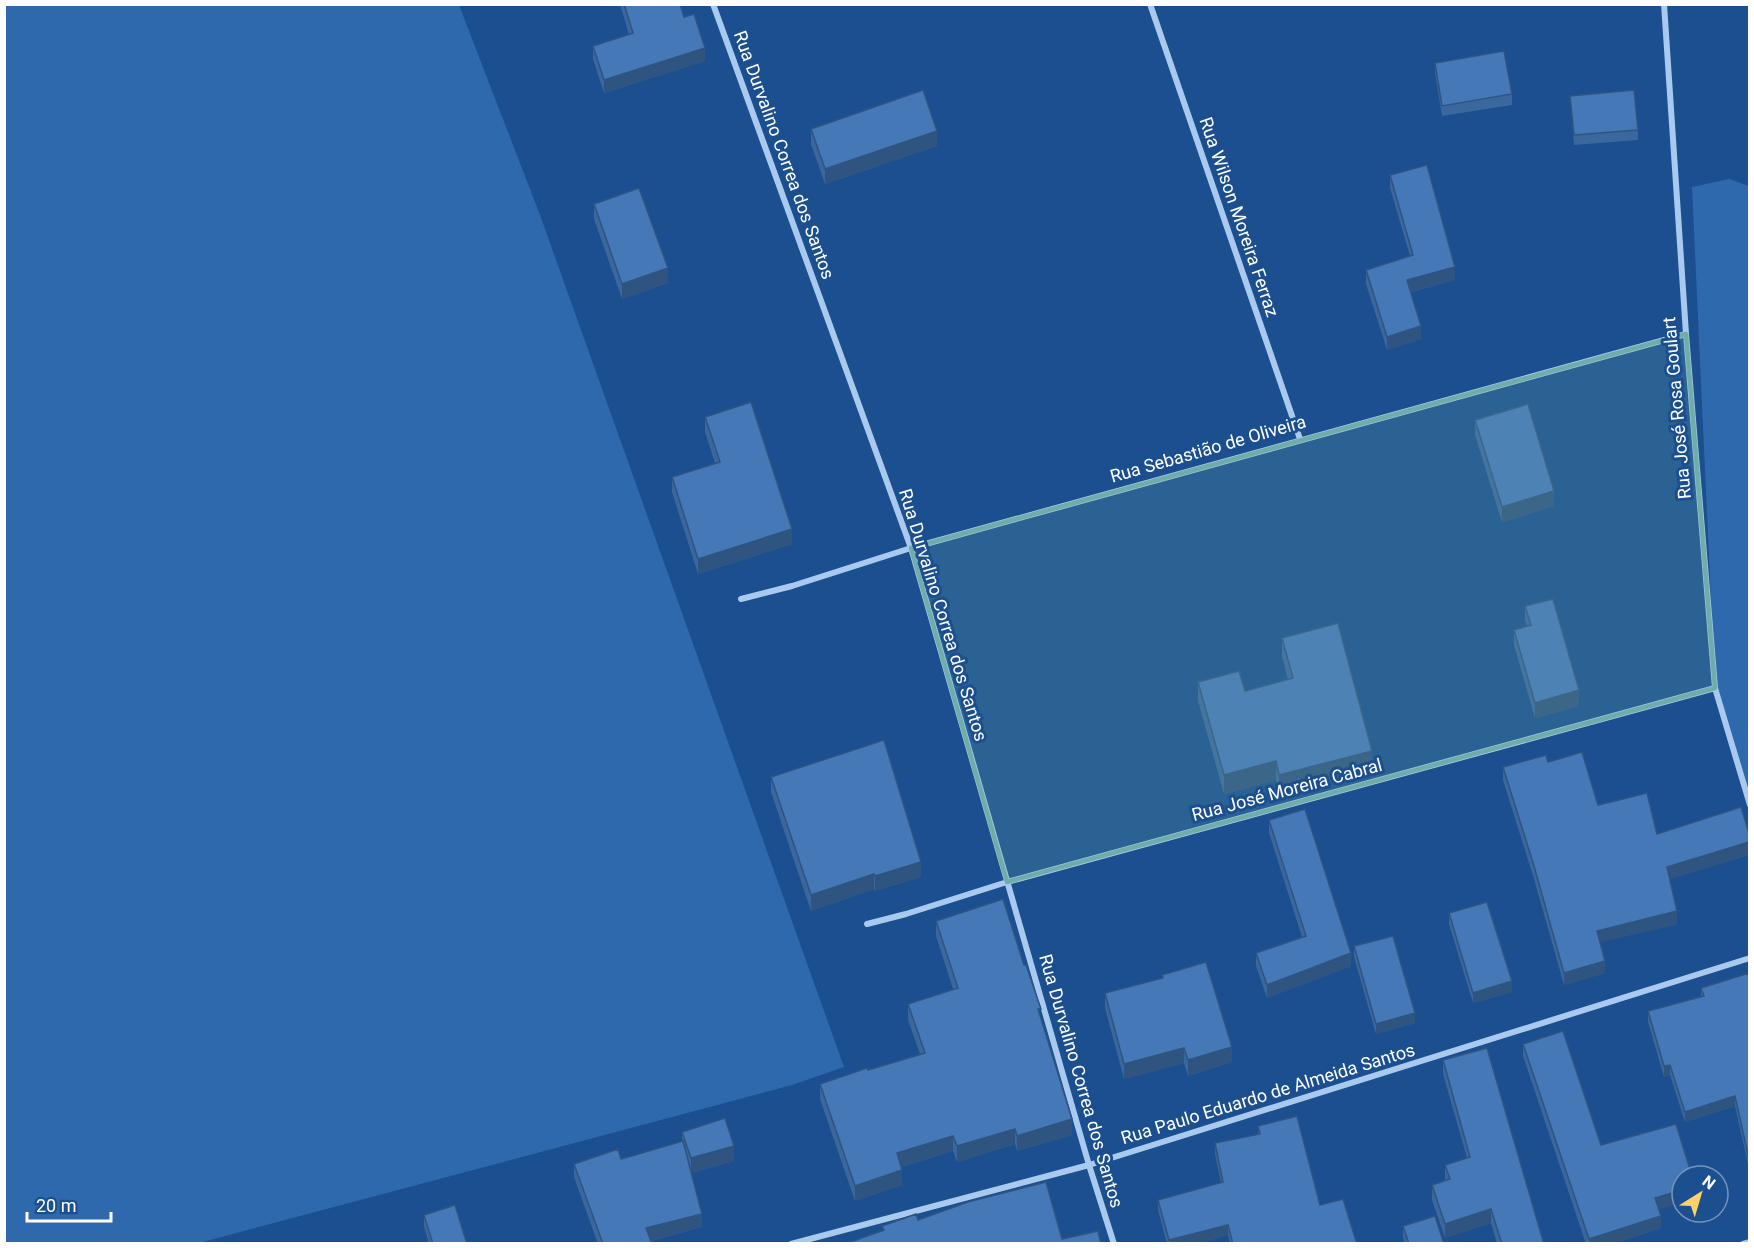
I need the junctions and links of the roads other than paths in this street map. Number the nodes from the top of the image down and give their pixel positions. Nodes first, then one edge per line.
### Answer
1 (713, 4) edge
2 (1150, 4) edge
3 (1664, 4) edge
4 (1686, 334) junction
5 (1300, 439) junction
6 (911, 548) junction
7 (741, 599) dead end
8 (1715, 688) junction
9 (1749, 805) edge
10 (1007, 882) junction
11 (867, 924) dead end
12 (1749, 958) edge
13 (1089, 1165) junction
14 (1749, 1242) edge
15 (791, 1244) edge
16 (1114, 1244) edge
17 (1743, 1244) edge

1 - 6 street, Rua Durvalino Correa dos Santos
2 - 5 street, Rua Wilson Moreira Ferraz
3 - 4 street, Rua José Rosa Goulart
4 - 5 street, Rua Sebastião de Oliveira
4 - 8 street, Rua José Rosa Goulart
5 - 6 street, Rua Sebastião de Oliveira
6 - 7 street, Rua Sebastião de Oliveira
6 - 10 street, Rua Durvalino Correa dos Santos
8 - 9 street, Rua José Rosa Goulart
8 - 10 street, Rua José Moreira Cabral
10 - 11 street, Rua José Moreira Cabral
10 - 13 street, Rua Durvalino Correa dos Santos
12 - 13 street, Rua Paulo Eduardo de Almeida Santos
13 - 15 street, Rua Paulo Eduardo de Almeida Santos
13 - 16 street, Rua Durvalino Correa dos Santos
14 - 17 street

